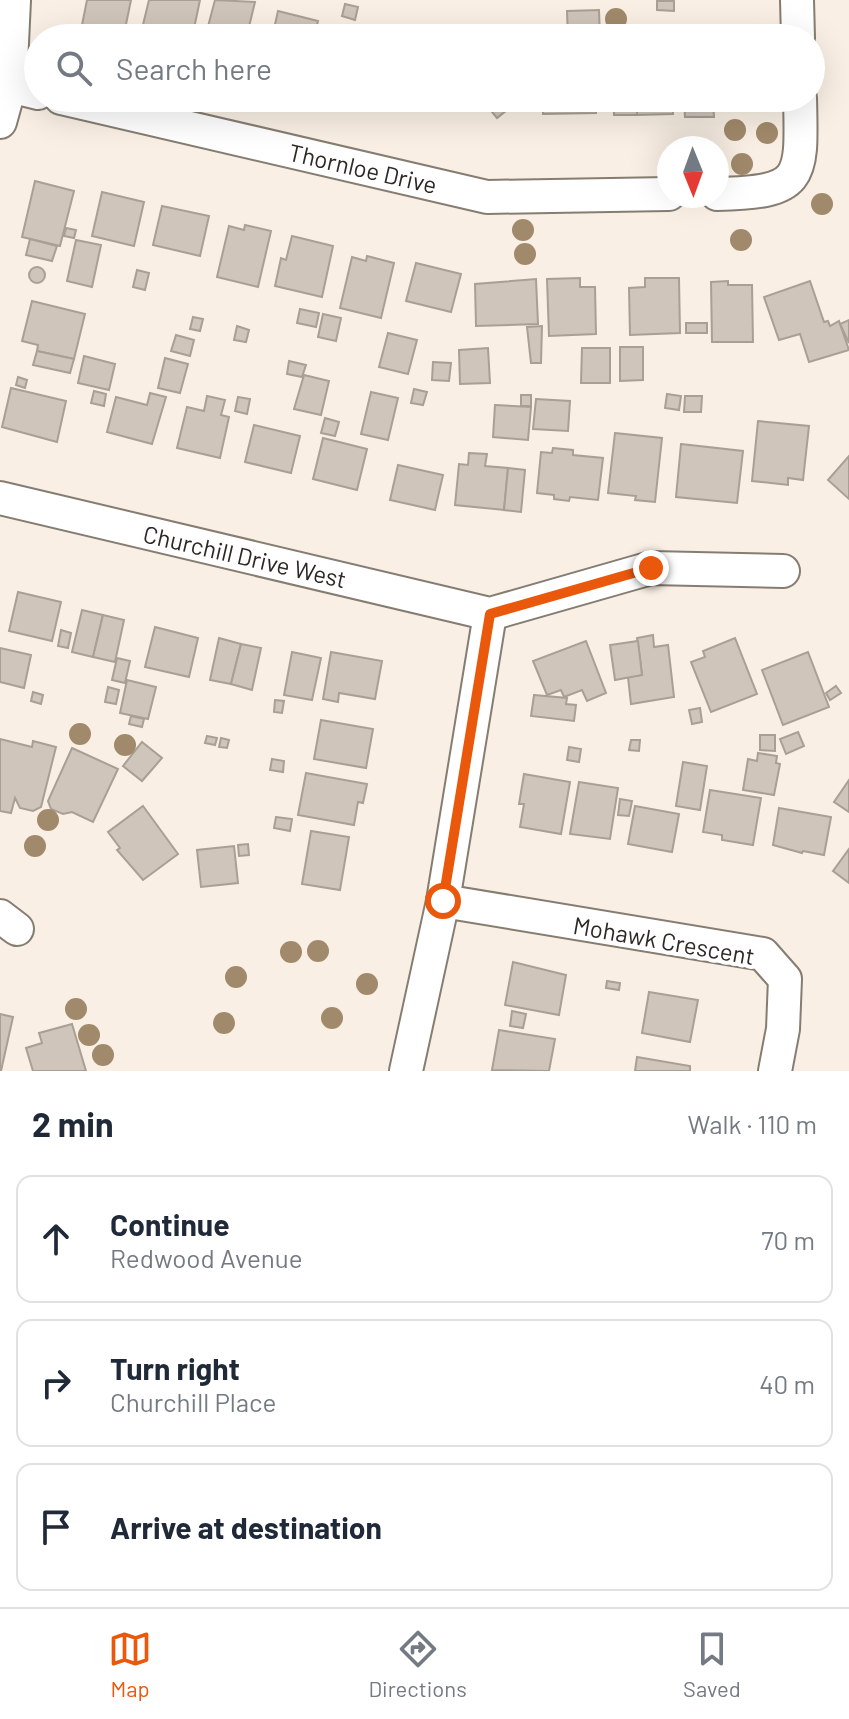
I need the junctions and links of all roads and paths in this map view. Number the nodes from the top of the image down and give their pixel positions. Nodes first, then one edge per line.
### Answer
1 (14, 0) edge
2 (797, 0) edge
3 (798, 24) edge
4 (24, 90) edge
5 (121, 112) edge
6 (800, 112) edge
7 (0, 122) edge
8 (657, 194) edge
9 (729, 194) edge
10 (0, 498) edge
11 (783, 571) dead end
12 (490, 614) junction
13 (443, 901) junction
14 (406, 1071) edge
15 (775, 1071) edge

1 - 4 street
2 - 3 street
4 - 7 street
5 - 8 street, Thornloe Drive
6 - 9 street
10 - 12 street, Churchill Drive West
11 - 12 street
12 - 13 street
13 - 14 street
13 - 15 street, Mohawk Crescent

